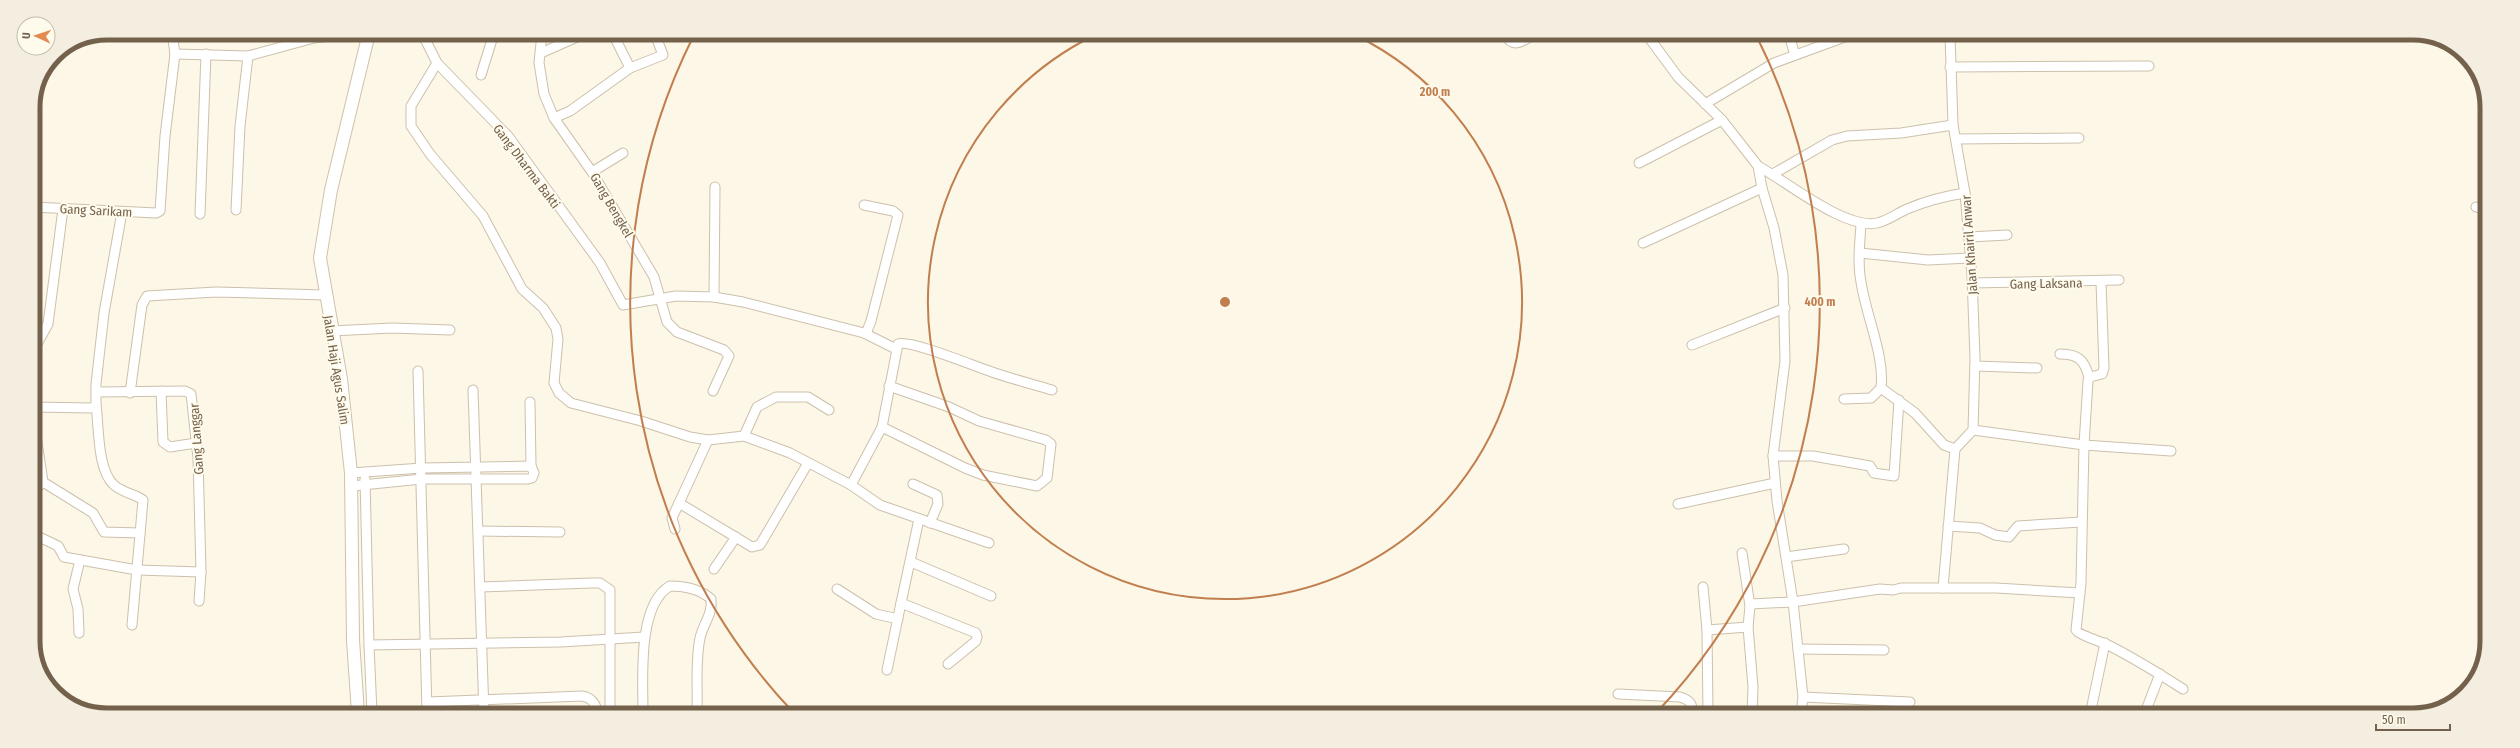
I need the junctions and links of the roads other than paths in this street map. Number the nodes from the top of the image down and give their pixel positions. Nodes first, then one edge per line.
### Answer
1 (173, 40) edge
2 (307, 40) edge
3 (367, 40) edge
4 (426, 40) edge
5 (492, 40) edge
6 (542, 40) edge
7 (570, 40) edge
8 (617, 40) edge
9 (658, 40) edge
10 (1507, 40) edge
11 (1525, 40) edge
12 (1650, 40) edge
13 (1790, 40) edge
14 (1836, 40) edge
15 (1950, 40) edge
16 (541, 53) junction
17 (175, 54) junction
18 (206, 54) junction
19 (1795, 55) junction
20 (248, 56) junction
21 (437, 63) junction
22 (2149, 66) dead end
23 (1950, 67) junction
24 (630, 68) junction
25 (481, 75) dead end
26 (1704, 104) junction
27 (554, 118) junction
28 (1722, 120) junction
29 (1953, 125) junction
30 (2079, 138) dead end
31 (1956, 139) junction
32 (623, 153) dead end
33 (1639, 163) dead end
34 (1758, 166) junction
35 (592, 172) junction
36 (1773, 174) junction
37 (714, 187) dead end
38 (1762, 188) junction
39 (1966, 193) junction
40 (864, 205) dead end
41 (40, 207) edge
42 (2476, 207) dead end
43 (2480, 208) edge
44 (63, 209) junction
45 (236, 210) dead end
46 (122, 212) junction
47 (200, 214) dead end
48 (1861, 224) junction
49 (2007, 236) dead end
50 (1969, 237) junction
51 (1643, 243) dead end
52 (1860, 253) junction
53 (1970, 258) junction
54 (2119, 280) dead end
55 (2102, 281) junction
56 (1972, 283) junction
57 (325, 295) junction
58 (662, 297) junction
59 (714, 297) junction
60 (1785, 308) junction
61 (450, 330) dead end
62 (331, 331) junction
63 (864, 333) junction
64 (40, 338) edge
65 (1692, 345) dead end
66 (896, 349) junction
67 (2060, 354) dead end
68 (1975, 366) junction
69 (2037, 368) dead end
70 (418, 371) dead end
71 (2088, 378) junction
72 (889, 386) junction
73 (1881, 388) junction
74 (473, 390) dead end
75 (1052, 390) dead end
76 (161, 391) junction
77 (713, 391) dead end
78 (96, 392) junction
79 (130, 393) junction
80 (1844, 399) dead end
81 (1899, 400) junction
82 (530, 402) dead end
83 (96, 404) junction
84 (40, 407) edge
85 (830, 410) dead end
86 (882, 427) junction
87 (1973, 430) junction
88 (744, 436) junction
89 (708, 440) junction
90 (196, 443) junction
91 (2084, 445) junction
92 (1955, 449) junction
93 (2172, 451) dead end
94 (1773, 456) junction
95 (40, 462) edge
96 (808, 463) junction
97 (531, 466) junction
98 (422, 468) junction
99 (476, 468) junction
100 (365, 472) junction
101 (351, 473) junction
102 (422, 479) junction
103 (476, 479) junction
104 (43, 482) junction
105 (1775, 483) junction
106 (365, 484) junction
107 (913, 484) dead end
108 (40, 485) edge
109 (851, 485) junction
110 (352, 486) junction
111 (679, 502) junction
112 (1678, 504) dead end
113 (919, 519) junction
114 (2082, 522) junction
115 (930, 523) junction
116 (1948, 526) junction
117 (675, 529) dead end
118 (479, 531) junction
119 (560, 532) dead end
120 (140, 533) junction
121 (40, 537) edge
122 (736, 537) junction
123 (990, 543) dead end
124 (1844, 549) dead end
125 (1742, 553) dead end
126 (1786, 557) junction
127 (80, 560) junction
128 (911, 562) junction
129 (714, 569) dead end
130 (137, 570) junction
131 (202, 572) junction
132 (480, 587) junction
133 (1703, 587) dead end
134 (1943, 588) junction
135 (837, 589) dead end
136 (2080, 593) junction
137 (991, 596) dead end
138 (199, 601) dead end
139 (1793, 602) junction
140 (901, 603) junction
141 (1750, 604) junction
142 (898, 618) junction
143 (132, 625) dead end
144 (1748, 627) junction
145 (1707, 630) junction
146 (79, 633) dead end
147 (644, 637) junction
148 (610, 639) junction
149 (483, 643) junction
150 (2105, 643) junction
151 (369, 645) junction
152 (426, 645) junction
153 (1798, 649) junction
154 (1884, 650) dead end
155 (948, 664) dead end
156 (887, 670) dead end
157 (2160, 674) junction
158 (2183, 690) dead end
159 (1618, 694) dead end
160 (1803, 697) junction
161 (484, 700) junction
162 (428, 702) junction
163 (1910, 702) dead end
164 (358, 708) edge
165 (372, 708) edge
166 (427, 708) edge
167 (484, 708) edge
168 (596, 708) edge
169 (610, 708) edge
170 (643, 708) edge
171 (697, 708) edge
172 (1691, 708) edge
173 (1708, 708) edge
174 (1752, 708) edge
175 (1802, 708) edge
176 (2091, 708) edge
177 (2147, 708) edge

1 - 17 street
2 - 20 street
3 - 57 street, Jalan Haji Agus Salim
4 - 21 street, Gang Dharma Bakti
5 - 25 street
6 - 16 street, Gang Bengkel
7 - 16 street
8 - 24 street
9 - 24 street
10 - 11 street
12 - 26 street
13 - 19 street
14 - 19 street
15 - 23 street, Jalan Khairil Anwar
16 - 27 street, Gang Bengkel
17 - 18 street
17 - 46 street, Gang Sarikam
18 - 20 street
18 - 47 street
19 - 26 street
20 - 45 street
21 - 58 street, Gang Dharma Bakti
21 - 89 street
22 - 23 street
23 - 29 street, Jalan Khairil Anwar
24 - 27 street
26 - 28 street
27 - 35 street, Gang Bengkel
28 - 33 street
28 - 34 street
29 - 31 street, Jalan Khairil Anwar
29 - 36 street
30 - 31 street
31 - 39 street, Jalan Khairil Anwar
32 - 35 street
34 - 36 street
34 - 38 street
35 - 58 street, Gang Bengkel
36 - 48 street
37 - 59 street
38 - 51 street
38 - 60 street
39 - 48 street
39 - 50 street, Jalan Khairil Anwar
40 - 63 street
41 - 44 street, Gang Sarikam
42 - 43 street
44 - 46 street, Gang Sarikam
44 - 64 street
46 - 78 street
48 - 52 street
49 - 50 street
50 - 53 street, Jalan Khairil Anwar
52 - 53 street
52 - 73 street
53 - 56 street, Jalan Khairil Anwar
54 - 55 street, Gang Laksana
55 - 56 street, Gang Laksana
55 - 71 street
56 - 68 street, Jalan Khairil Anwar
57 - 62 street, Jalan Haji Agus Salim
57 - 79 street
58 - 59 street
58 - 77 street, Gang Bengkel
59 - 63 street
60 - 65 street
60 - 94 street
61 - 62 street
62 - 101 street, Jalan Haji Agus Salim
63 - 66 street
66 - 72 street
66 - 75 street
67 - 71 street
68 - 69 street
68 - 87 street, Jalan Khairil Anwar
70 - 98 street
71 - 91 street
72 - 86 street
72 - 86 street
73 - 80 street
73 - 81 street
74 - 99 street
76 - 79 street, Gang Langgar
76 - 90 street, Gang Langgar
76 - 90 street
78 - 79 street, Gang Langgar
78 - 83 street
81 - 92 street
81 - 94 street
82 - 97 street
83 - 84 street
83 - 120 street
85 - 88 street
86 - 109 street
87 - 91 street
87 - 92 street
88 - 89 street
88 - 96 street
89 - 111 street
90 - 131 street, Gang Langgar
91 - 93 street
91 - 114 street
92 - 116 street
94 - 105 street
95 - 104 street
96 - 109 street
96 - 122 street
97 - 99 street
97 - 103 street
98 - 99 street
98 - 100 street
98 - 102 street
99 - 103 street
100 - 101 street
100 - 106 street
101 - 110 street, Jalan Haji Agus Salim
102 - 103 street
102 - 106 street
102 - 152 street
103 - 118 street
104 - 108 street
104 - 120 street
105 - 112 street
105 - 126 street
106 - 110 street
106 - 151 street
107 - 115 street
109 - 113 street
110 - 164 street, Jalan Haji Agus Salim
111 - 117 street
111 - 122 street
113 - 115 street
113 - 128 street
114 - 116 street
114 - 136 street
115 - 123 street
116 - 134 street
118 - 119 street
118 - 132 street
120 - 130 street
121 - 127 street
122 - 129 street
124 - 126 street
125 - 141 street
126 - 139 street
127 - 130 street
127 - 146 street
128 - 137 street
128 - 140 street
130 - 131 street
130 - 143 street
131 - 138 street, Gang Langgar
132 - 148 street
132 - 149 street
133 - 145 street
134 - 136 street
134 - 139 street
135 - 142 street
136 - 150 street
139 - 141 street
139 - 153 street
140 - 142 street
140 - 155 street
141 - 144 street
142 - 156 street
144 - 145 street
144 - 174 street
145 - 173 street
147 - 148 street
147 - 170 street
147 - 171 street
148 - 149 street
148 - 169 street
149 - 152 street
149 - 161 street
150 - 157 street
150 - 176 street
151 - 152 street
151 - 165 street
152 - 162 street
153 - 154 street
153 - 160 street
157 - 158 street
157 - 177 street
159 - 172 street
160 - 163 street
160 - 175 street
161 - 162 street
161 - 167 street
161 - 168 street
162 - 166 street

